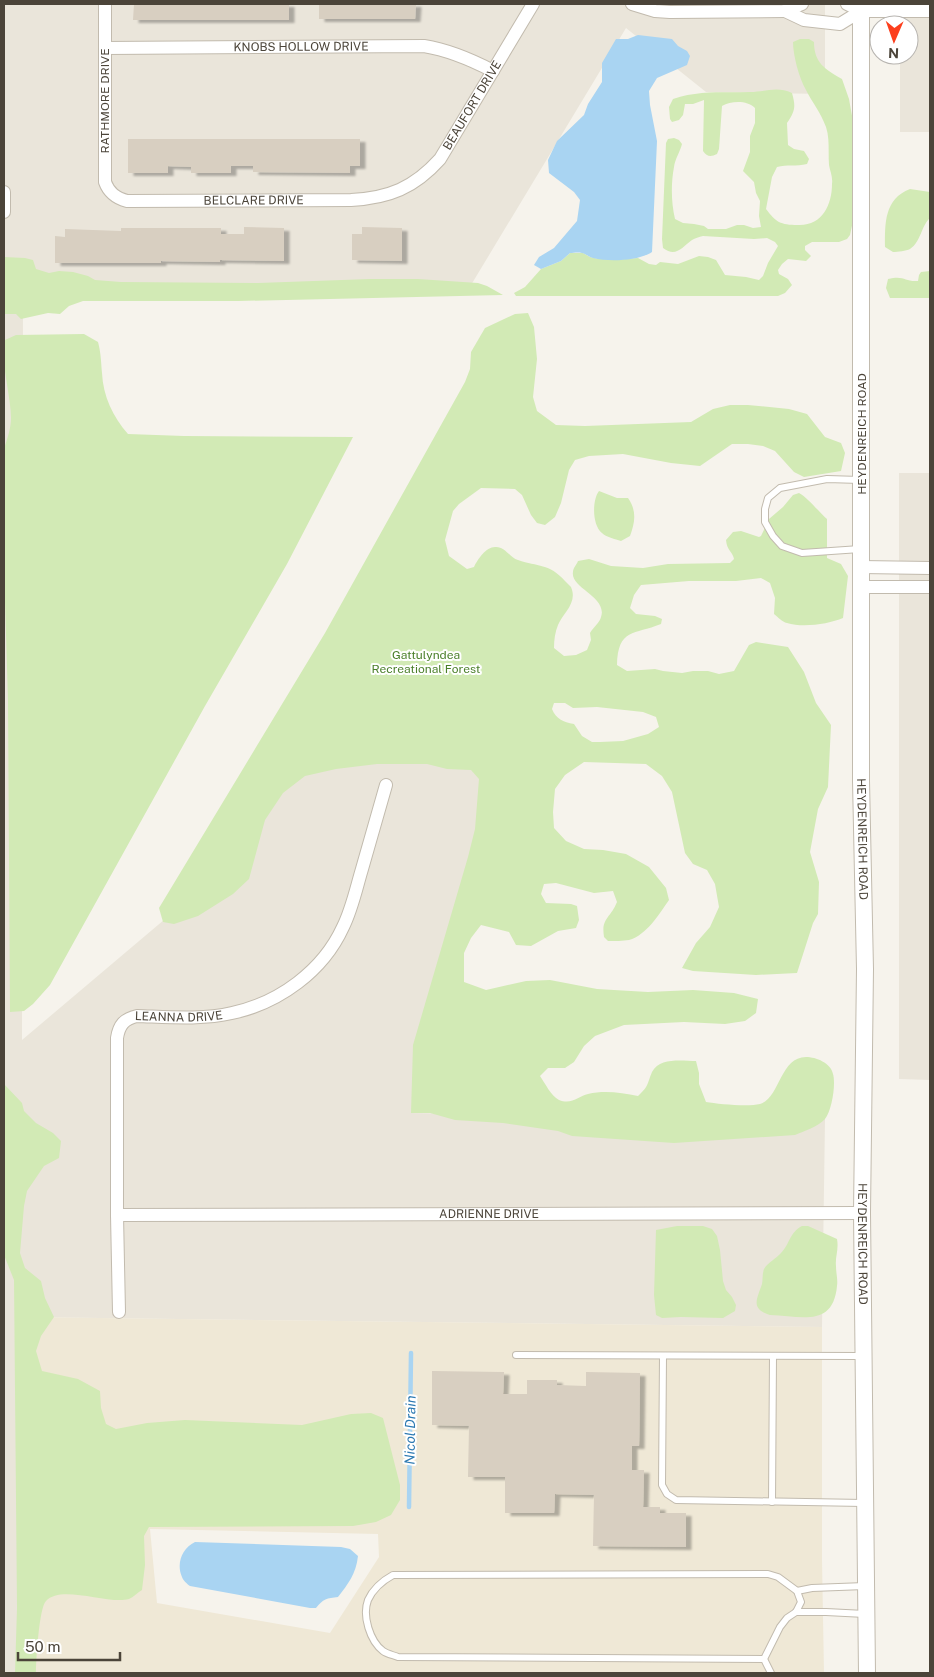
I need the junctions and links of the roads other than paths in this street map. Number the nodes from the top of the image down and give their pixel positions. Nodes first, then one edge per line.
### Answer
1 (105, 4) edge
2 (533, 4) edge
3 (632, 4) edge
4 (802, 4) edge
5 (856, 6) edge
6 (785, 11) junction
7 (930, 11) edge
8 (105, 48) junction
9 (493, 71) junction
10 (4, 192) edge
11 (395, 192) joint
12 (113, 195) joint
13 (4, 212) edge
14 (862, 480) junction
15 (861, 549) junction
16 (861, 567) junction
17 (930, 568) edge
18 (861, 587) junction
19 (930, 587) edge
20 (386, 785) dead end
21 (862, 1213) junction
22 (117, 1216) junction
23 (119, 1312) dead end
24 (516, 1355) dead end
25 (663, 1356) junction
26 (772, 1356) junction
27 (864, 1356) junction
28 (772, 1502) junction
29 (865, 1503) junction
30 (866, 1586) junction
31 (797, 1591) junction
32 (796, 1612) junction
33 (866, 1614) junction
34 (764, 1659) junction
35 (771, 1673) edge
36 (867, 1673) edge

1 - 8 street, RATHMORE DRIVE
2 - 9 street, BEAUFORT DRIVE
3 - 6 street
4 - 6 street
5 - 6 street
5 - 7 street
5 - 14 street, HEYDENREICH ROAD
8 - 9 street, KNOBS HOLLOW DRIVE
8 - 12 street, RATHMORE DRIVE
9 - 11 street, BEAUFORT DRIVE
10 - 13 street
11 - 12 street, BELCLARE DRIVE
14 - 15 street, HEYDENREICH ROAD
14 - 15 lane
15 - 16 street, HEYDENREICH ROAD
16 - 17 street
16 - 18 street, HEYDENREICH ROAD
18 - 19 street
18 - 21 street, HEYDENREICH ROAD
20 - 22 street, LEANNA DRIVE
21 - 22 street, ADRIENNE DRIVE
21 - 27 street, HEYDENREICH ROAD
22 - 23 street, LEANNA DRIVE
24 - 25 lane
25 - 26 lane
25 - 28 lane
26 - 27 lane
26 - 28 lane
27 - 29 street, HEYDENREICH ROAD
28 - 29 lane
29 - 30 street, HEYDENREICH ROAD
30 - 31 lane
30 - 33 street, HEYDENREICH ROAD
31 - 32 lane
31 - 34 lane
32 - 33 lane
32 - 34 lane
33 - 36 street, HEYDENREICH ROAD
34 - 35 lane

